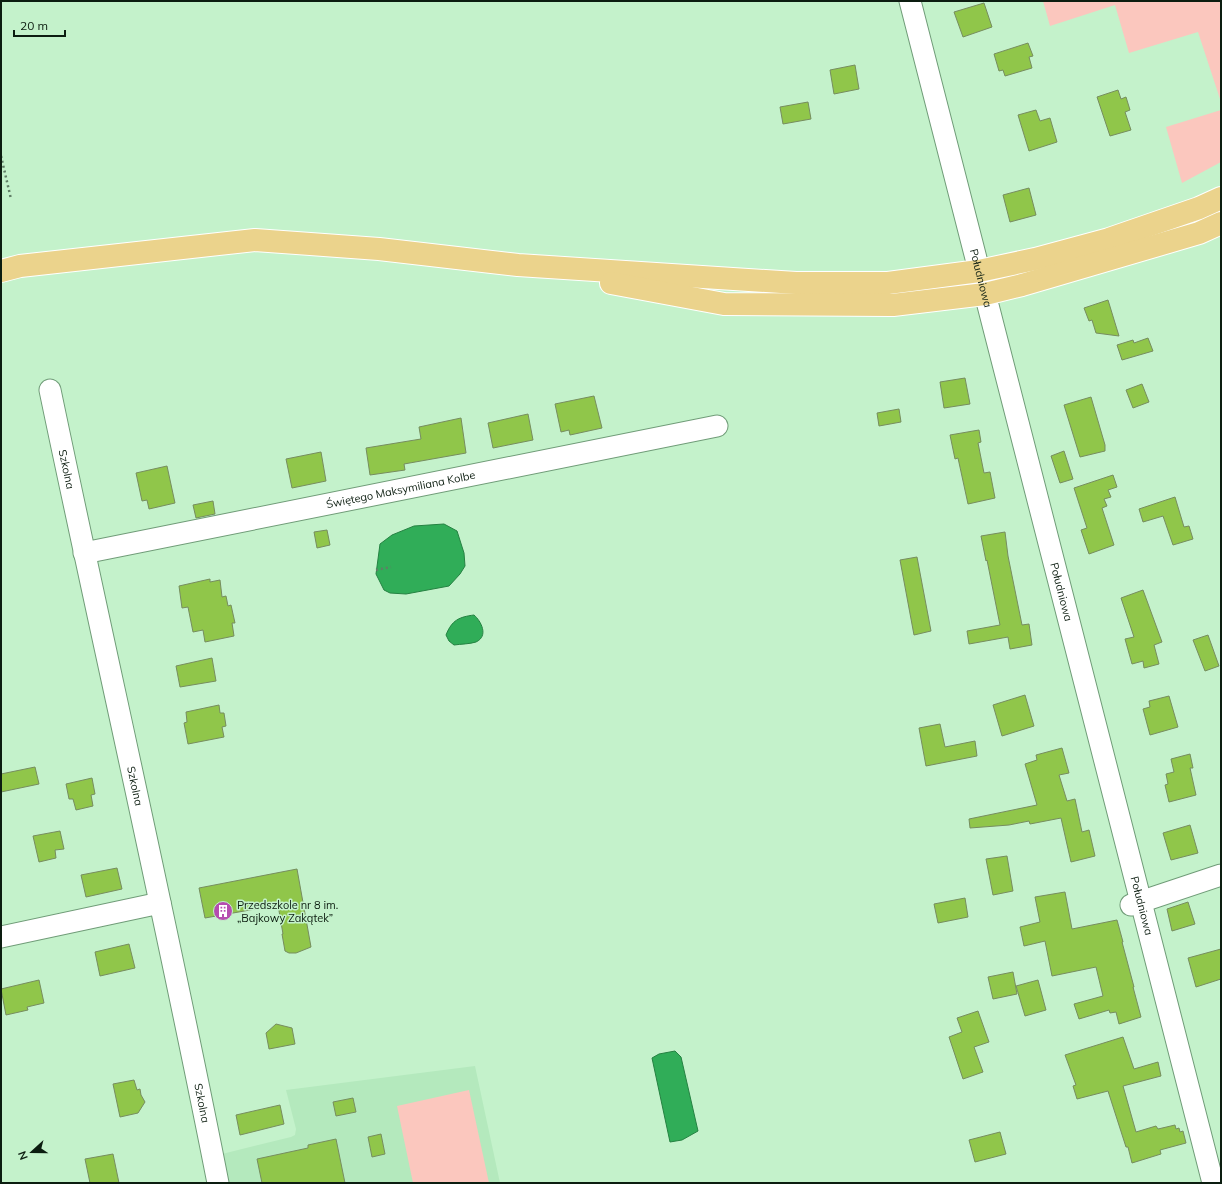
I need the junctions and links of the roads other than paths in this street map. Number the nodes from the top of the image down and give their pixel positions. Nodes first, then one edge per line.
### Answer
1 (910, 1) edge
2 (1221, 198) edge
3 (1221, 224) edge
4 (518, 265) junction
5 (1, 271) edge
6 (979, 271) junction
7 (985, 294) junction
8 (50, 390) dead end
9 (717, 426) dead end
10 (84, 553) junction
11 (1221, 875) edge
12 (160, 903) junction
13 (1136, 903) junction
14 (1, 937) edge
15 (218, 1183) edge
16 (1213, 1183) edge

1 - 6 street, Południowa
2 - 6 main road
3 - 7 main road
4 - 5 main road
4 - 6 main road
4 - 7 main road
6 - 7 street, Południowa
7 - 13 street, Południowa
8 - 10 street, Szkolna
9 - 10 street, Świętego Maksymiliana Kolbe
10 - 12 street, Szkolna
11 - 13 street
12 - 14 street
12 - 15 street, Szkolna
13 - 16 street, Południowa

